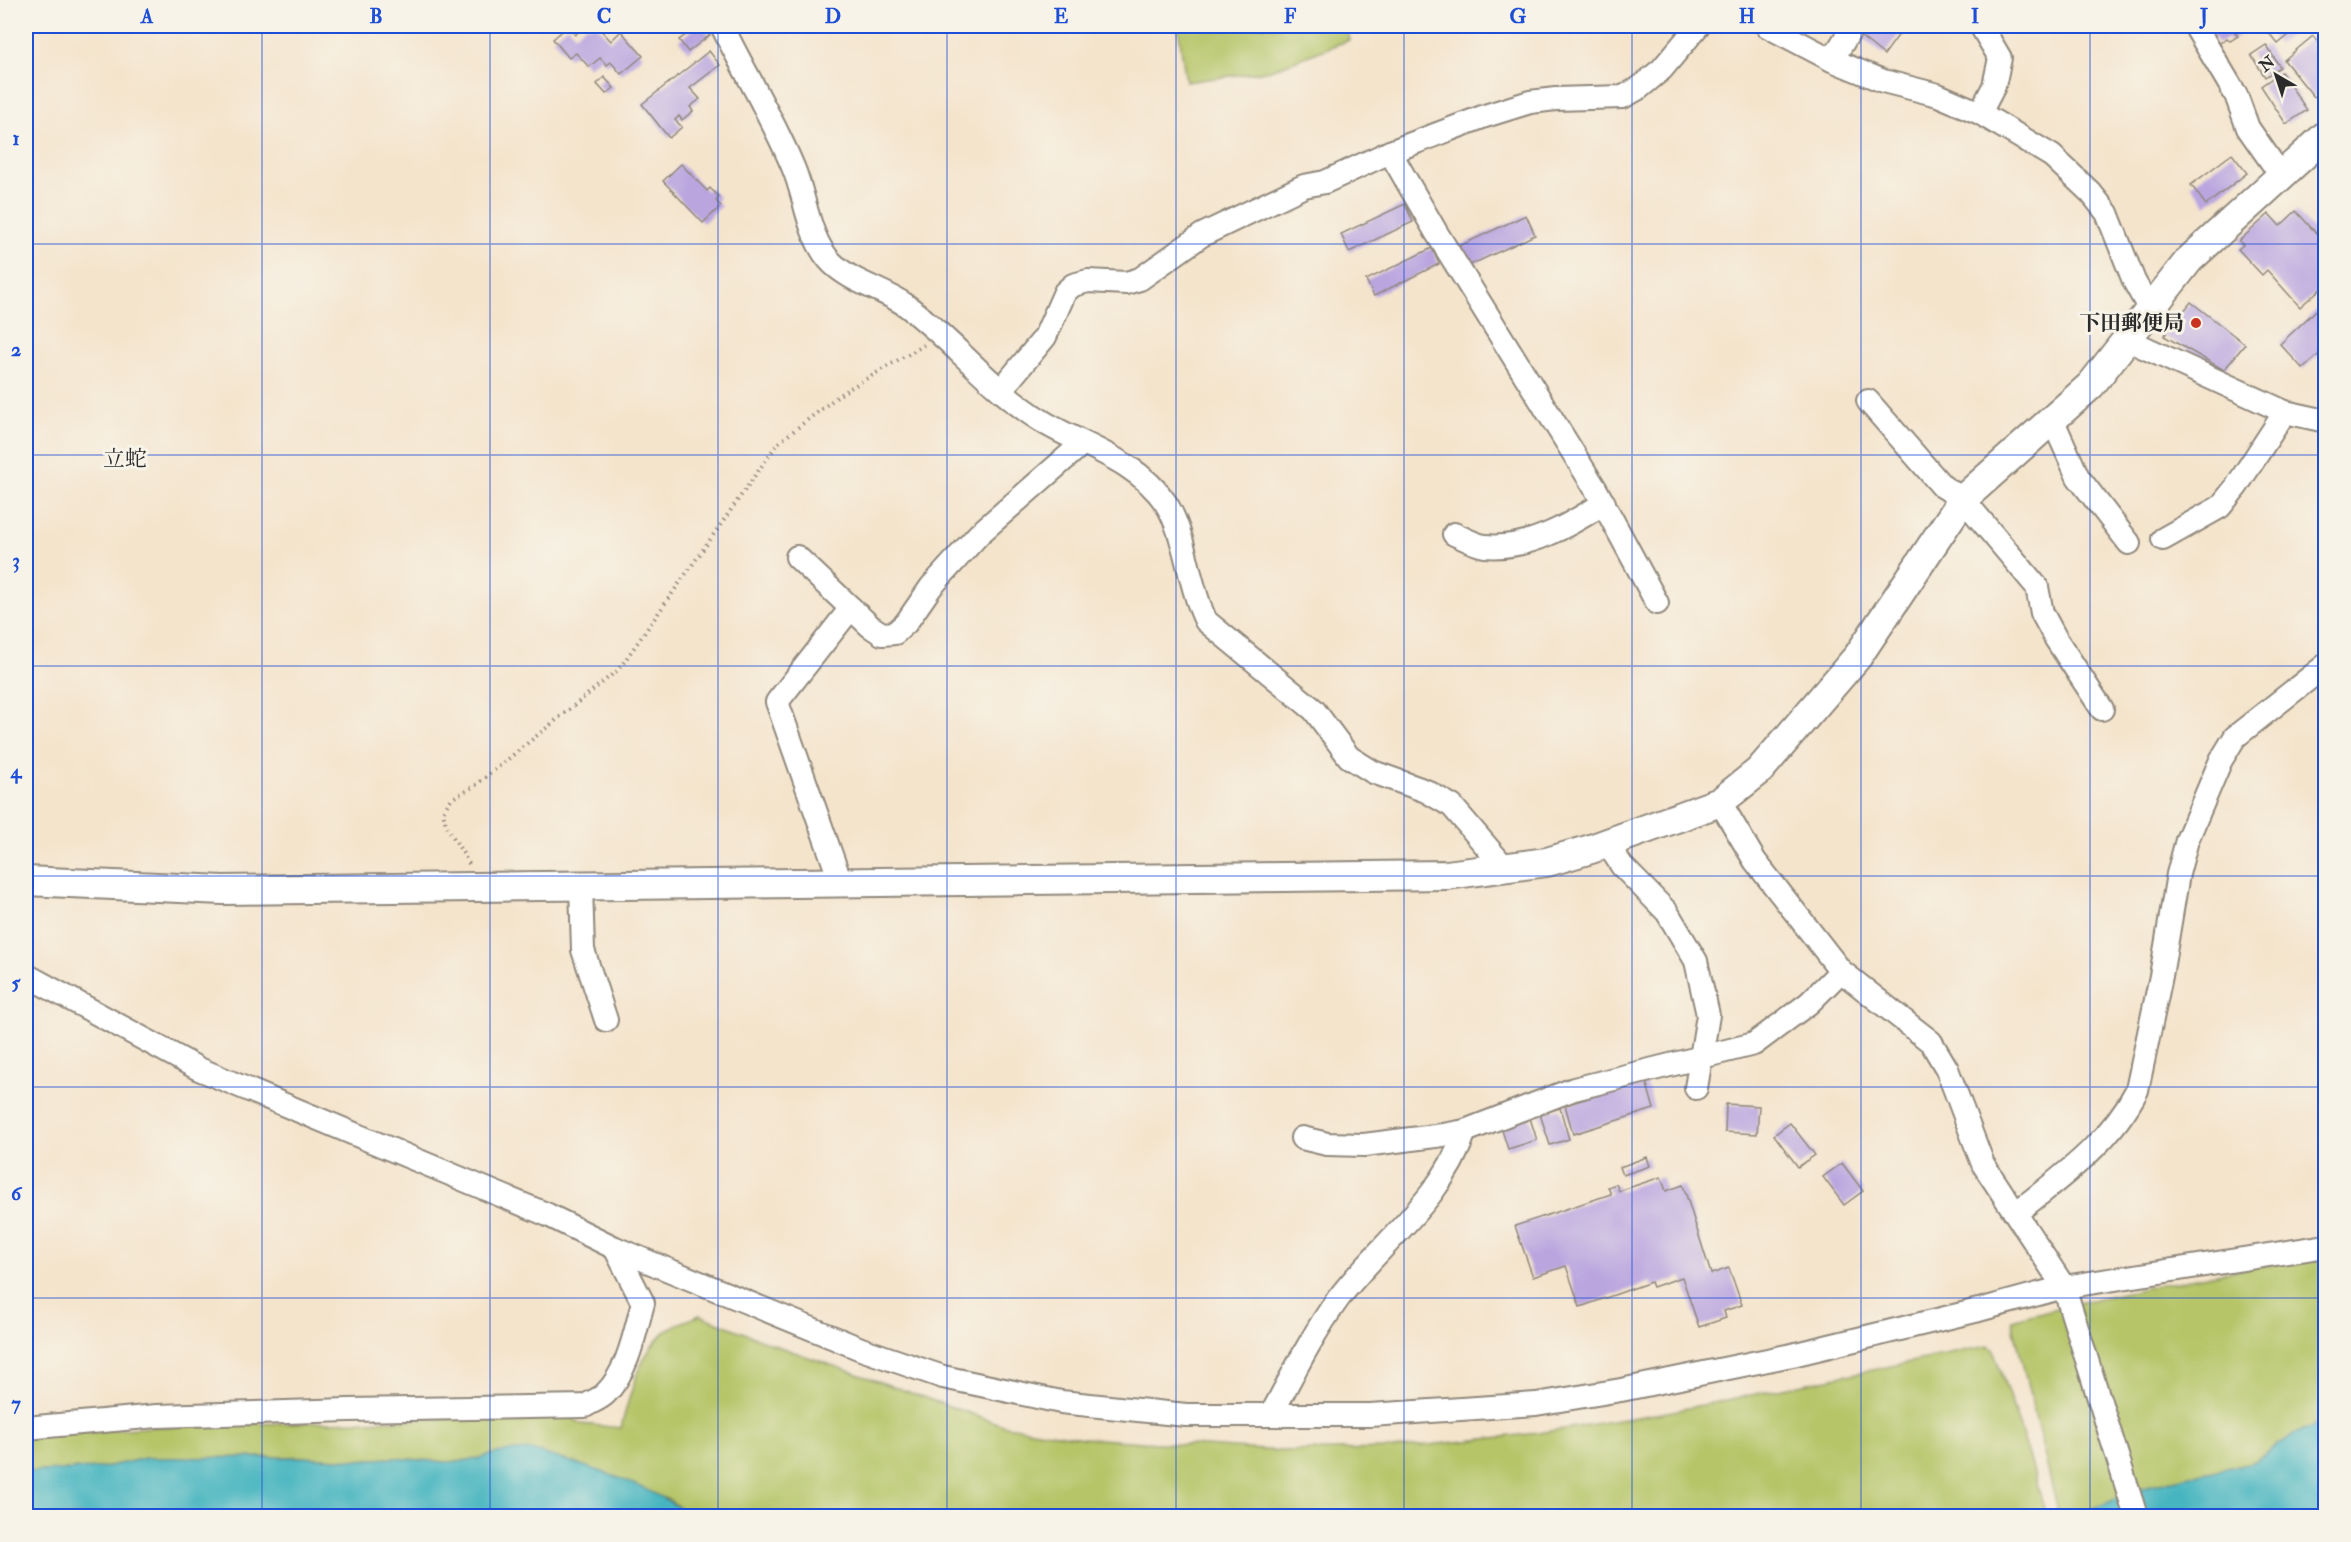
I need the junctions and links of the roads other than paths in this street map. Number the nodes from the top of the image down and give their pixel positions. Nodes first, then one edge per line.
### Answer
1 (722, 26) edge
2 (1698, 26) edge
3 (1767, 26) edge
4 (1853, 26) edge
5 (1981, 26) edge
6 (2195, 26) edge
7 (1832, 60) junction
8 (1980, 113) junction
9 (2325, 135) edge
10 (1390, 152) junction
11 (2280, 174) junction
12 (2150, 310) junction
13 (2128, 340) junction
14 (1001, 390) junction
15 (1868, 401) dead end
16 (2285, 412) junction
17 (2053, 421) junction
18 (2325, 421) edge
19 (1083, 443) junction
20 (1963, 498) junction
21 (1604, 503) junction
22 (1454, 534) dead end
23 (2163, 539) dead end
24 (2129, 543) dead end
25 (797, 557) dead end
26 (1657, 603) dead end
27 (851, 608) junction
28 (2325, 665) edge
29 (2102, 709) dead end
30 (1720, 802) junction
31 (1607, 843) junction
32 (1504, 868) junction
33 (26, 881) edge
34 (841, 883) junction
35 (581, 886) junction
36 (1841, 971) junction
37 (26, 975) edge
38 (606, 1020) dead end
39 (1702, 1056) junction
40 (1696, 1088) dead end
41 (1465, 1131) junction
42 (1302, 1138) dead end
43 (2016, 1213) junction
44 (2325, 1246) edge
45 (615, 1248) junction
46 (2065, 1293) junction
47 (1271, 1415) junction
48 (26, 1428) edge
49 (2136, 1516) edge

1 - 14 street
2 - 10 street
3 - 7 street
4 - 7 street
5 - 8 street
6 - 11 street
7 - 8 street
8 - 12 street
9 - 11 street
10 - 14 street
10 - 21 street
11 - 12 street
12 - 13 street
13 - 16 street
13 - 17 street
14 - 19 street
15 - 20 street
16 - 18 street
16 - 23 street
17 - 20 street
17 - 24 street
19 - 27 street
19 - 32 street
20 - 29 street
20 - 30 street
21 - 22 street
21 - 26 street
25 - 27 street
27 - 34 street
28 - 43 street
30 - 31 street
30 - 36 street
31 - 32 street
31 - 39 street
32 - 34 street
33 - 35 street
34 - 35 street
35 - 38 street
36 - 39 street
36 - 43 street
37 - 45 street
39 - 40 street
39 - 41 street
41 - 42 street
41 - 47 street
43 - 46 street
44 - 46 street
45 - 47 street
45 - 48 street
46 - 47 street
46 - 49 street

